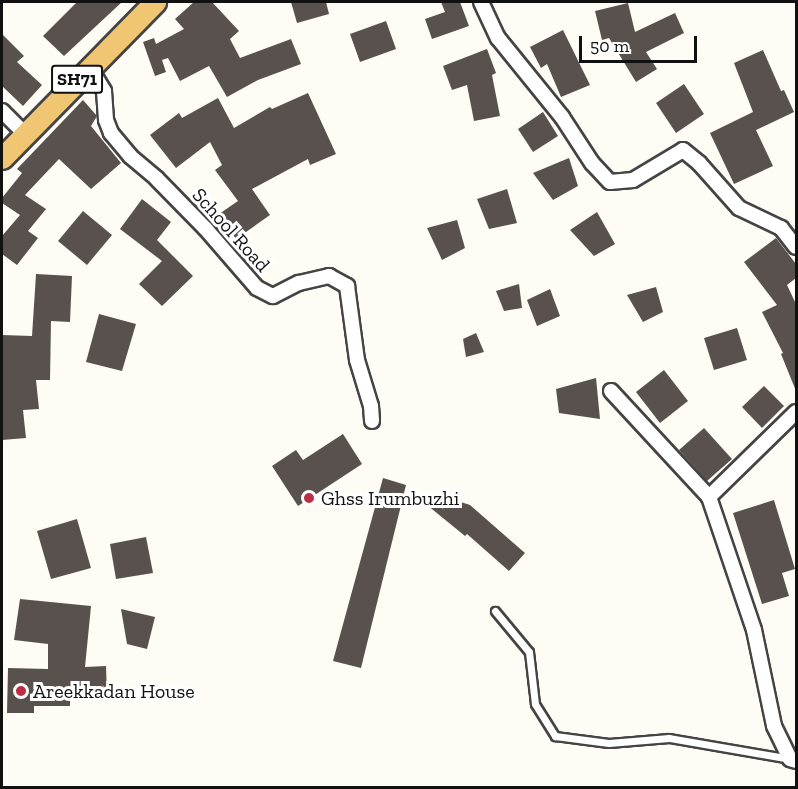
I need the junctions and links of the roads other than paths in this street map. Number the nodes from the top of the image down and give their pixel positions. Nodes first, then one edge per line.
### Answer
1 (155, 2) edge
2 (481, 2) edge
3 (89, 66) junction
4 (2, 111) edge
5 (24, 133) junction
6 (2, 158) edge
7 (796, 247) edge
8 (611, 391) dead end
9 (796, 412) edge
10 (372, 421) dead end
11 (709, 497) junction
12 (495, 611) dead end
13 (793, 760) edge

1 - 3 main road, SH71
2 - 7 street
3 - 5 main road, SH71
3 - 10 street, School Road
4 - 5 street
5 - 6 main road, SH71
8 - 11 street
9 - 11 street
11 - 13 street
12 - 13 lane

